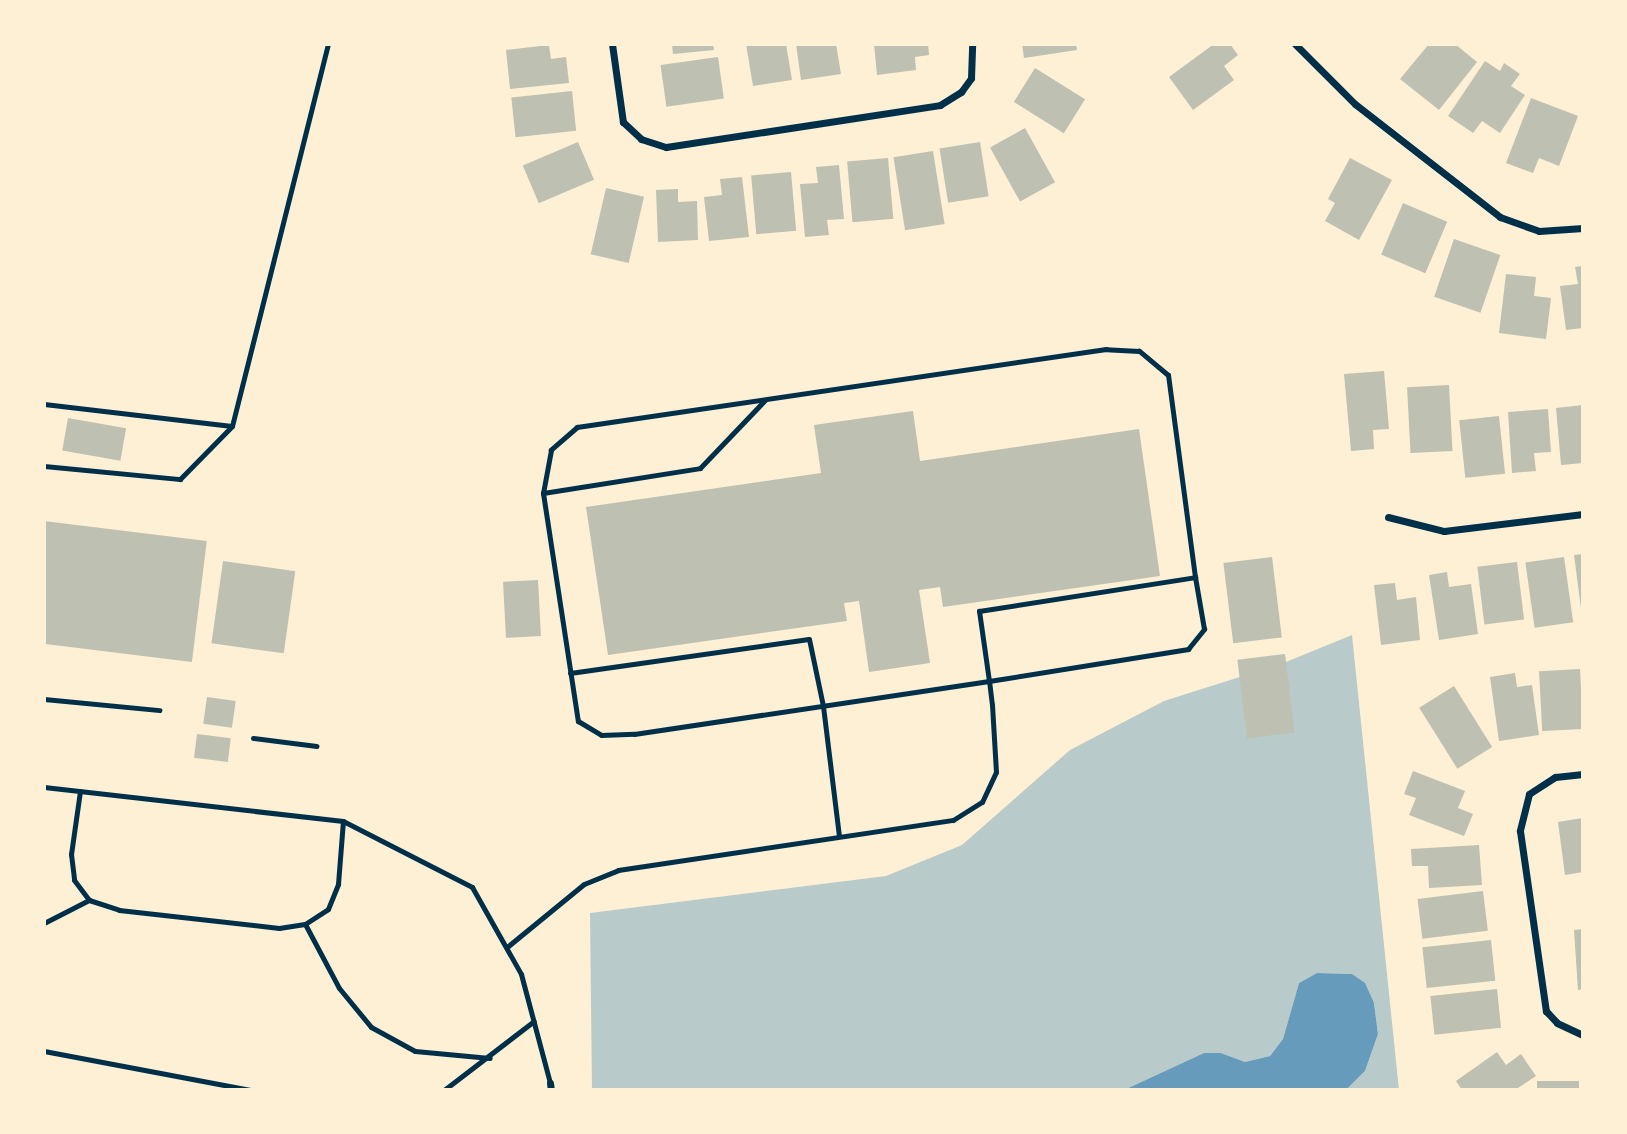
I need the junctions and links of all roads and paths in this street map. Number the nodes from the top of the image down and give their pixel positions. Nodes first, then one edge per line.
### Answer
1 (328, 44) edge
2 (612, 44) edge
3 (972, 44) edge
4 (1295, 44) edge
5 (1583, 228) edge
6 (765, 400) junction
7 (44, 404) edge
8 (232, 426) junction
9 (44, 466) edge
10 (543, 493) junction
11 (1583, 514) edge
12 (1388, 517) dead end
13 (1195, 577) junction
14 (570, 673) junction
15 (989, 681) junction
16 (44, 699) edge
17 (823, 706) junction
18 (159, 710) dead end
19 (253, 738) dead end
20 (317, 746) dead end
21 (1583, 774) edge
22 (44, 787) edge
23 (80, 792) junction
24 (343, 821) junction
25 (839, 836) junction
26 (89, 901) junction
27 (44, 923) edge
28 (305, 925) junction
29 (506, 947) junction
30 (534, 1021) junction
31 (1583, 1035) edge
32 (44, 1051) edge
33 (490, 1059) junction
34 (550, 1087) edge
35 (250, 1090) edge
36 (444, 1090) edge

1 - 8 lane
2 - 3 street
4 - 5 street
6 - 10 lane
6 - 10 lane
6 - 13 lane
7 - 8 lane
8 - 9 lane
10 - 14 lane
11 - 12 street
13 - 15 lane
13 - 15 lane
14 - 17 lane
14 - 17 lane
15 - 17 lane
15 - 25 lane
16 - 18 lane
17 - 25 lane
19 - 20 lane
21 - 31 street
22 - 23 lane
23 - 24 lane
23 - 26 lane
24 - 28 lane
24 - 29 lane
25 - 29 lane
26 - 27 lane
26 - 28 lane
28 - 33 lane
29 - 30 lane
30 - 33 lane
30 - 34 lane
32 - 35 lane
33 - 36 lane

